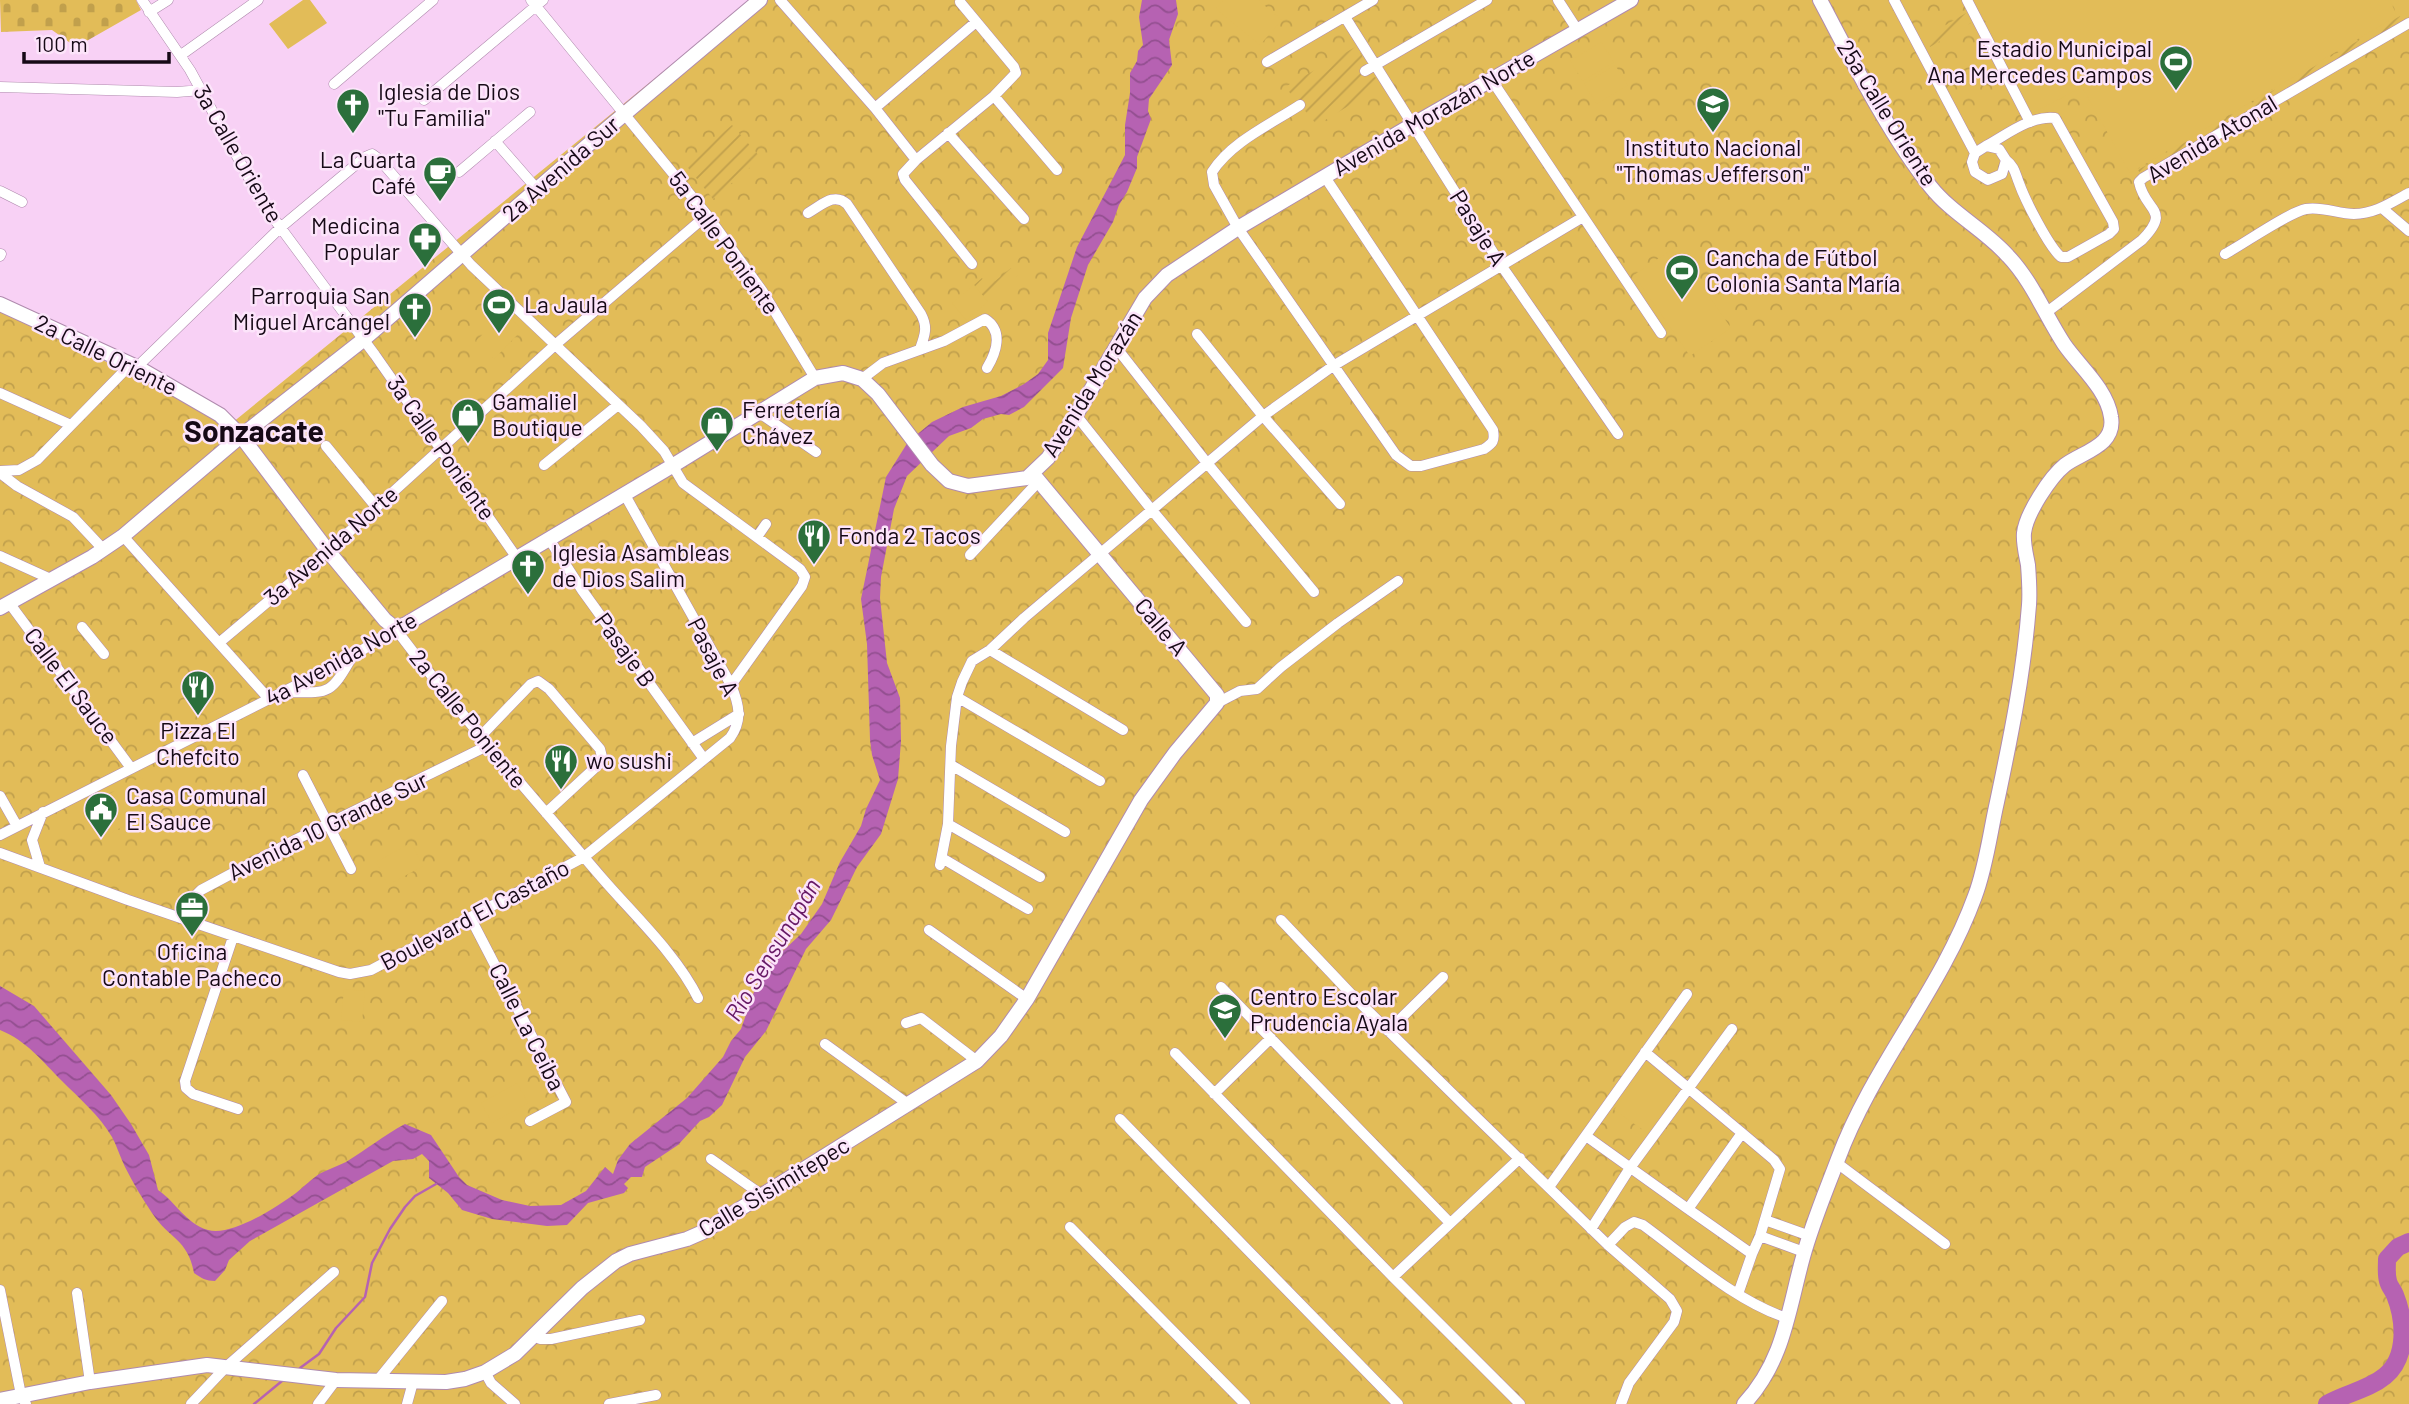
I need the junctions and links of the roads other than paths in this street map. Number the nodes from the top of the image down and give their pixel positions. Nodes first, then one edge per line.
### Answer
1 (142, 0) edge
2 (167, 0) edge
3 (258, 0) edge
4 (433, 0) edge
5 (760, 0) edge
6 (780, 0) edge
7 (1373, 0) edge
8 (1488, 0) edge
9 (1558, 0) edge
10 (1631, 0) edge
11 (1821, 0) edge
12 (1894, 0) edge
13 (1967, 0) edge
14 (537, 2) edge
15 (960, 2) dead end
16 (149, 12) junction
17 (1345, 17) junction
18 (976, 22) junction
19 (2409, 23) edge
20 (1578, 31) junction
21 (181, 55) junction
22 (1267, 62) dead end
23 (1370, 69) junction
24 (1492, 79) junction
25 (334, 84) dead end
26 (0, 87) edge
27 (202, 90) junction
28 (994, 96) junction
29 (424, 100) dead end
30 (1300, 105) dead end
31 (875, 108) junction
32 (530, 112) dead end
33 (625, 114) junction
34 (2030, 122) junction
35 (1412, 125) junction
36 (2010, 133) junction
37 (948, 134) junction
38 (495, 141) junction
39 (1986, 146) junction
40 (1975, 153) junction
41 (2005, 157) junction
42 (916, 160) junction
43 (1057, 170) dead end
44 (458, 172) dead end
45 (2002, 174) junction
46 (1325, 177) junction
47 (2019, 183) junction
48 (537, 189) junction
49 (0, 191) edge
50 (2409, 193) edge
51 (22, 202) dead end
52 (2382, 208) junction
53 (808, 213) dead end
54 (707, 215) junction
55 (1583, 217) junction
56 (1024, 219) dead end
57 (280, 228) junction
58 (1238, 228) junction
59 (2409, 231) edge
60 (2225, 254) dead end
61 (461, 255) junction
62 (972, 264) dead end
63 (1501, 265) junction
64 (0, 304) edge
65 (2047, 312) junction
66 (1418, 315) junction
67 (1197, 334) dead end
68 (1661, 334) dead end
69 (363, 340) junction
70 (555, 345) junction
71 (1115, 346) junction
72 (920, 349) junction
73 (134, 366) junction
74 (1333, 366) junction
75 (987, 368) dead end
76 (815, 378) junction
77 (862, 379) junction
78 (0, 393) edge
79 (618, 405) junction
80 (758, 412) junction
81 (1076, 415) junction
82 (1263, 416) junction
83 (71, 425) junction
84 (1618, 434) dead end
85 (241, 436) junction
86 (326, 446) dead end
87 (441, 449) junction
88 (816, 452) dead end
89 (1207, 463) junction
90 (544, 465) dead end
91 (672, 466) junction
92 (0, 472) edge
93 (1036, 478) junction
94 (625, 495) junction
95 (1340, 505) dead end
96 (376, 507) junction
97 (1151, 509) junction
98 (766, 524) dead end
99 (123, 536) junction
100 (757, 537) junction
101 (549, 539) junction
102 (103, 549) junction
103 (328, 551) junction
104 (1100, 554) junction
105 (970, 555) dead end
106 (0, 556) edge
107 (517, 558) junction
108 (53, 580) junction
109 (1398, 581) dead end
110 (1314, 593) dead end
111 (5, 606) edge
112 (1246, 622) dead end
113 (82, 627) dead end
114 (395, 628) junction
115 (220, 642) junction
116 (990, 650) junction
117 (104, 654) dead end
118 (352, 657) junction
119 (731, 685) junction
120 (283, 692) junction
121 (957, 697) junction
122 (269, 699) junction
123 (1217, 703) junction
124 (739, 712) junction
125 (1123, 730) dead end
126 (483, 742) junction
127 (692, 743) junction
128 (704, 759) junction
129 (951, 765) junction
130 (131, 768) junction
131 (303, 775) dead end
132 (1100, 781) dead end
133 (0, 796) edge
134 (43, 812) junction
135 (546, 813) junction
136 (328, 824) junction
137 (948, 824) junction
138 (17, 826) junction
139 (1065, 832) dead end
140 (0, 835) edge
141 (0, 853) edge
142 (584, 857) junction
143 (40, 867) junction
144 (351, 869) dead end
145 (1040, 877) dead end
146 (1028, 909) dead end
147 (181, 917) junction
148 (470, 917) junction
149 (1281, 920) dead end
150 (929, 930) dead end
151 (233, 937) junction
152 (1443, 977) dead end
153 (1221, 987) dead end
154 (1687, 994) dead end
155 (698, 998) dead end
156 (1027, 999) junction
157 (906, 1023) dead end
158 (1732, 1029) dead end
159 (1388, 1031) junction
160 (1270, 1038) junction
161 (825, 1044) dead end
162 (1645, 1052) junction
163 (1175, 1053) dead end
164 (977, 1061) junction
165 (1688, 1087) junction
166 (1214, 1094) junction
167 (908, 1104) junction
168 (238, 1109) dead end
169 (1120, 1119) dead end
170 (530, 1121) dead end
171 (1742, 1133) junction
172 (1586, 1136) junction
173 (1520, 1158) junction
174 (711, 1159) dead end
175 (1837, 1163) junction
176 (1630, 1168) junction
177 (1549, 1187) junction
178 (762, 1195) junction
179 (1688, 1209) junction
180 (1765, 1220) junction
181 (1451, 1223) junction
182 (1070, 1227) dead end
183 (1591, 1229) junction
184 (1760, 1236) junction
185 (1810, 1236) junction
186 (1945, 1244) dead end
187 (1608, 1245) junction
188 (1804, 1252) junction
189 (1752, 1254) junction
190 (334, 1272) dead end
191 (1393, 1278) junction
192 (0, 1290) edge
193 (77, 1293) dead end
194 (1738, 1294) junction
195 (442, 1301) dead end
196 (1787, 1318) junction
197 (640, 1320) dead end
198 (533, 1336) junction
199 (226, 1367) junction
200 (485, 1373) junction
201 (336, 1380) junction
202 (378, 1380) junction
203 (90, 1382) junction
204 (413, 1382) junction
205 (656, 1395) dead end
206 (0, 1400) edge
207 (24, 1400) edge
208 (191, 1404) edge
209 (318, 1404) edge
210 (407, 1404) edge
211 (515, 1404) edge
212 (609, 1404) edge
213 (1245, 1404) edge
214 (1398, 1404) edge
215 (1520, 1404) edge
216 (1621, 1404) edge
217 (1744, 1404) edge

1 - 16 street, 3a Calle Oriente
2 - 16 street
3 - 21 street
4 - 25 street
5 - 33 street, 2a Avenida Sur
6 - 31 street
7 - 17 street
8 - 23 street
9 - 20 street
10 - 20 street, Avenida Morazán Norte
11 - 65 street, 25a Calle Oriente
12 - 40 street
13 - 34 street
14 - 29 street
14 - 33 street, 5a Calle Poniente
15 - 18 street
16 - 21 street, 3a Calle Oriente
17 - 22 street
17 - 23 street, Pasaje A
18 - 28 street
18 - 31 street
19 - 65 street, Avenida Atonal
20 - 24 street, Avenida Morazán Norte
21 - 27 street, 3a Calle Oriente
23 - 35 street, Pasaje A
24 - 35 street, Avenida Morazán Norte
24 - 55 street
26 - 27 street
27 - 57 street, 3a Calle Oriente
28 - 37 street
28 - 43 street
30 - 58 street
31 - 42 street
32 - 38 street
33 - 48 street, 2a Avenida Sur
33 - 54 street, 5a Calle Poniente
34 - 36 street
34 - 47 street
35 - 46 street, Avenida Morazán Norte
35 - 63 street, Pasaje A
36 - 39 street
36 - 41 street
37 - 42 street
37 - 56 street
38 - 44 street
38 - 48 street
39 - 40 street
39 - 41 street
40 - 45 street
41 - 45 street
41 - 47 street
42 - 62 street
45 - 47 street
46 - 58 street, Avenida Morazán Norte
46 - 66 street
48 - 61 street, 2a Avenida Sur
49 - 51 street
50 - 52 street
52 - 59 street
52 - 60 street
53 - 72 street
54 - 70 street, 3a Avenida Norte
54 - 76 street, 5a Calle Poniente
55 - 63 street
55 - 68 street
57 - 61 street
57 - 69 street, 3a Calle Oriente
57 - 73 street
58 - 71 street, Avenida Morazán
58 - 74 street
61 - 69 street, 2a Avenida Sur
61 - 70 street
63 - 66 street
63 - 84 street, Pasaje A
64 - 73 street, 2a Calle Oriente
65 - 175 street, 25a Calle Oriente
66 - 74 street
66 - 74 street
67 - 82 street
69 - 85 street, 2a Avenida Sur
69 - 87 street, 3a Calle Poniente
70 - 79 street
70 - 87 street, 3a Avenida Norte
71 - 81 street, Avenida Morazán
71 - 89 street
72 - 75 street
72 - 77 street
73 - 83 street
73 - 85 street, 2a Calle Oriente
74 - 82 street
76 - 77 street
76 - 80 street, 4a Avenida Norte
77 - 93 street, Avenida Morazán
78 - 83 street
79 - 90 street
79 - 91 street
80 - 88 street
80 - 91 street, 4a Avenida Norte
81 - 93 street, Avenida Morazán
81 - 97 street
82 - 89 street
82 - 95 street
83 - 92 street
85 - 99 street, 2a Avenida Sur
85 - 103 street, 2a Calle Poniente
86 - 96 street
87 - 96 street, 3a Avenida Norte
87 - 107 street, 3a Calle Poniente
89 - 97 street
89 - 110 street
91 - 94 street, 4a Avenida Norte
91 - 100 street
92 - 102 street
93 - 104 street, Calle A
93 - 105 street
94 - 101 street, 4a Avenida Norte
94 - 119 street, Pasaje A
96 - 103 street, 3a Avenida Norte
97 - 104 street
97 - 112 street
98 - 100 street
99 - 102 street, 2a Avenida Sur
99 - 115 street
100 - 119 street
101 - 107 street, 4a Avenida Norte
101 - 127 street, Pasaje B
102 - 108 street, 2a Avenida Sur
103 - 114 street, 2a Calle Poniente
103 - 115 street, 3a Avenida Norte
104 - 116 street
104 - 123 street, Calle A
106 - 108 street
107 - 114 street, 4a Avenida Norte
108 - 111 street, 2a Avenida Sur
109 - 123 street
111 - 130 street, Calle El Sauce
113 - 117 street
114 - 118 street, 4a Avenida Norte
114 - 126 street, 2a Calle Poniente
115 - 122 street
116 - 121 street
116 - 125 street
118 - 120 street, 4a Avenida Norte
118 - 120 street
119 - 124 street, Pasaje A
120 - 122 street, 4a Avenida Norte
121 - 129 street
121 - 132 street
122 - 130 street, 4a Avenida Norte
123 - 156 street, Calle Sisimitepec
124 - 127 street
124 - 128 street, Boulevard El Castaño
126 - 135 street, 2a Calle Poniente
126 - 135 street, Avenida 10 Grande Sur
126 - 136 street, Avenida 10 Grande Sur
127 - 128 street, Pasaje B
128 - 142 street, Boulevard El Castaño
129 - 137 street
129 - 139 street
130 - 134 street, 4a Avenida Norte
131 - 136 street
133 - 138 street
134 - 138 street, 4a Avenida Norte
134 - 143 street
135 - 142 street, 2a Calle Poniente
136 - 144 street
136 - 147 street, Avenida 10 Grande Sur
137 - 145 street
137 - 146 street
138 - 140 street, 4a Avenida Norte
141 - 143 street, Boulevard El Castaño
142 - 148 street, Boulevard El Castaño
142 - 155 street, 2a Calle Poniente
143 - 147 street, Boulevard El Castaño
147 - 151 street, Boulevard El Castaño
148 - 151 street, Boulevard El Castaño
148 - 170 street, Calle La Ceiba
149 - 159 street
150 - 156 street
151 - 168 street
152 - 159 street
153 - 160 street
154 - 162 street
156 - 164 street, Calle Sisimitepec
157 - 164 street
158 - 165 street
159 - 173 street
160 - 166 street
160 - 181 street
161 - 167 street
162 - 165 street
162 - 172 street
163 - 166 street
164 - 167 street, Calle Sisimitepec
165 - 171 street
165 - 176 street
166 - 191 street
167 - 178 street, Calle Sisimitepec
169 - 214 street
171 - 179 street
171 - 180 street
172 - 176 street
172 - 177 street
173 - 177 street
173 - 181 street
174 - 178 street
175 - 185 street
175 - 186 street
176 - 179 street
176 - 183 street
177 - 183 street
178 - 198 street, Calle Sisimitepec
179 - 189 street
180 - 184 street
180 - 185 street
181 - 191 street
182 - 213 street
183 - 187 street
184 - 188 street
184 - 189 street
185 - 188 street
187 - 194 street
187 - 216 street
188 - 196 street
189 - 194 street
190 - 199 street
191 - 215 street
192 - 207 street
193 - 203 street
194 - 196 street
195 - 202 street
196 - 217 street
197 - 198 street
198 - 200 street, Calle Sisimitepec
199 - 201 street, Calle Sisimitepec
199 - 203 street, Calle Sisimitepec
199 - 208 street
200 - 204 street, Calle Sisimitepec
200 - 211 street
201 - 202 street, Calle Sisimitepec
201 - 209 street
202 - 204 street, Calle Sisimitepec
203 - 207 street, Calle Sisimitepec
204 - 210 street
205 - 212 street
206 - 207 street, Calle Sisimitepec

